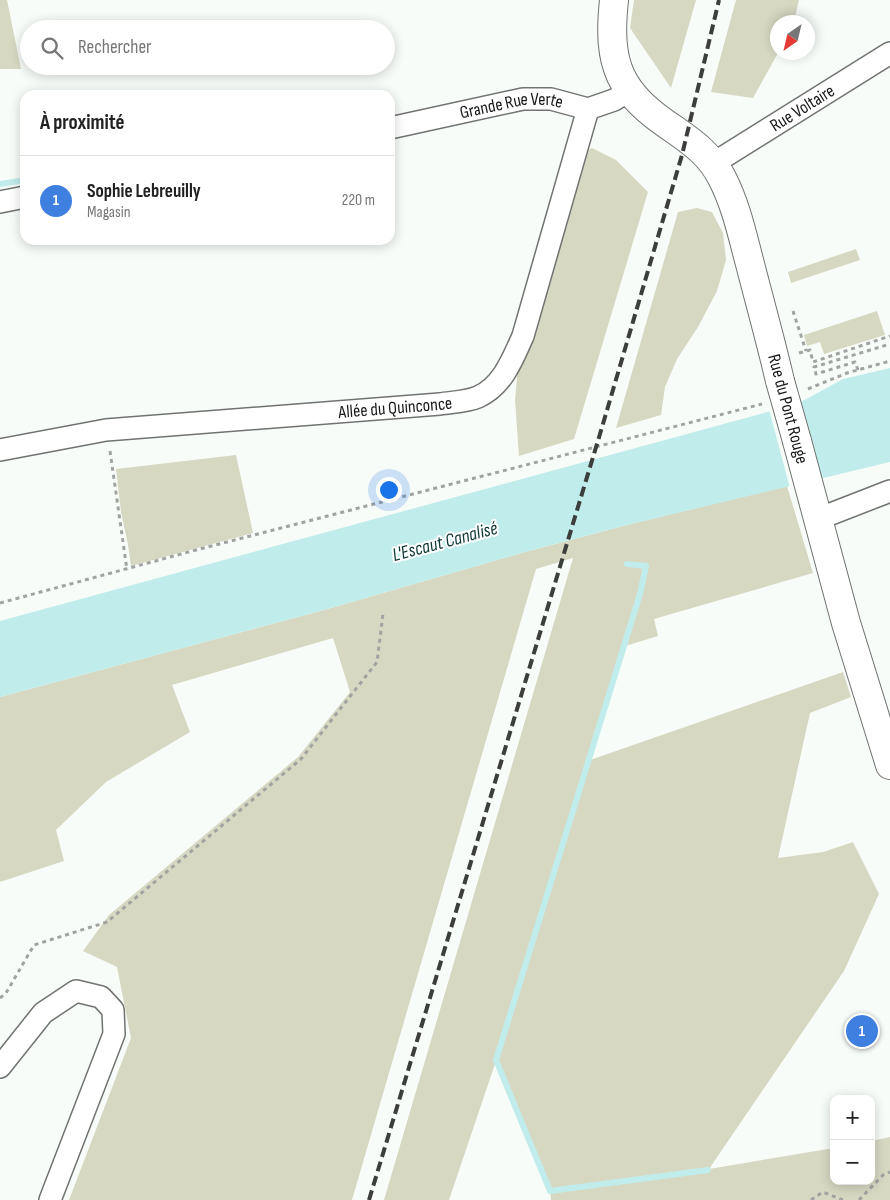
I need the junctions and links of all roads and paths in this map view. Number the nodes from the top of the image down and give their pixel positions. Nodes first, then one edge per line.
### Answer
1 (614, 0) edge
2 (890, 53) edge
3 (629, 91) junction
4 (588, 109) junction
5 (395, 127) edge
6 (714, 163) junction
7 (20, 199) edge
8 (0, 202) edge
9 (793, 311) dead end
10 (890, 336) edge
11 (890, 344) edge
12 (806, 351) junction
13 (890, 361) edge
14 (858, 370) junction
15 (787, 377) junction
16 (765, 403) dead end
17 (106, 430) junction
18 (0, 450) edge
19 (890, 490) edge
20 (814, 507) junction
21 (127, 570) junction
22 (0, 604) edge
23 (383, 614) dead end
24 (890, 765) edge
25 (0, 998) edge
26 (0, 1067) edge
27 (890, 1172) edge
28 (50, 1200) edge
29 (811, 1200) edge
30 (843, 1200) edge
31 (859, 1200) edge

1 - 3 main road, Rue du Pont Rouge
2 - 6 street, Rue Voltaire
3 - 4 street, Grande Rue Verte
3 - 6 main road, Rue du Pont Rouge
4 - 5 street, Grande Rue Verte
4 - 17 street, Allée du Quinconce
6 - 15 main road, Rue du Pont Rouge
7 - 8 street
9 - 12 path
10 - 12 path
11 - 14 path
12 - 15 path
13 - 14 path
14 - 15 path
15 - 20 main road, Rue du Pont Rouge, bridge
16 - 21 path
17 - 18 street, Allée du Quinconce
17 - 21 path
19 - 20 street
20 - 24 main road, Rue du Pont Rouge
21 - 22 path
23 - 25 path
26 - 28 street
27 - 31 path
29 - 30 path

